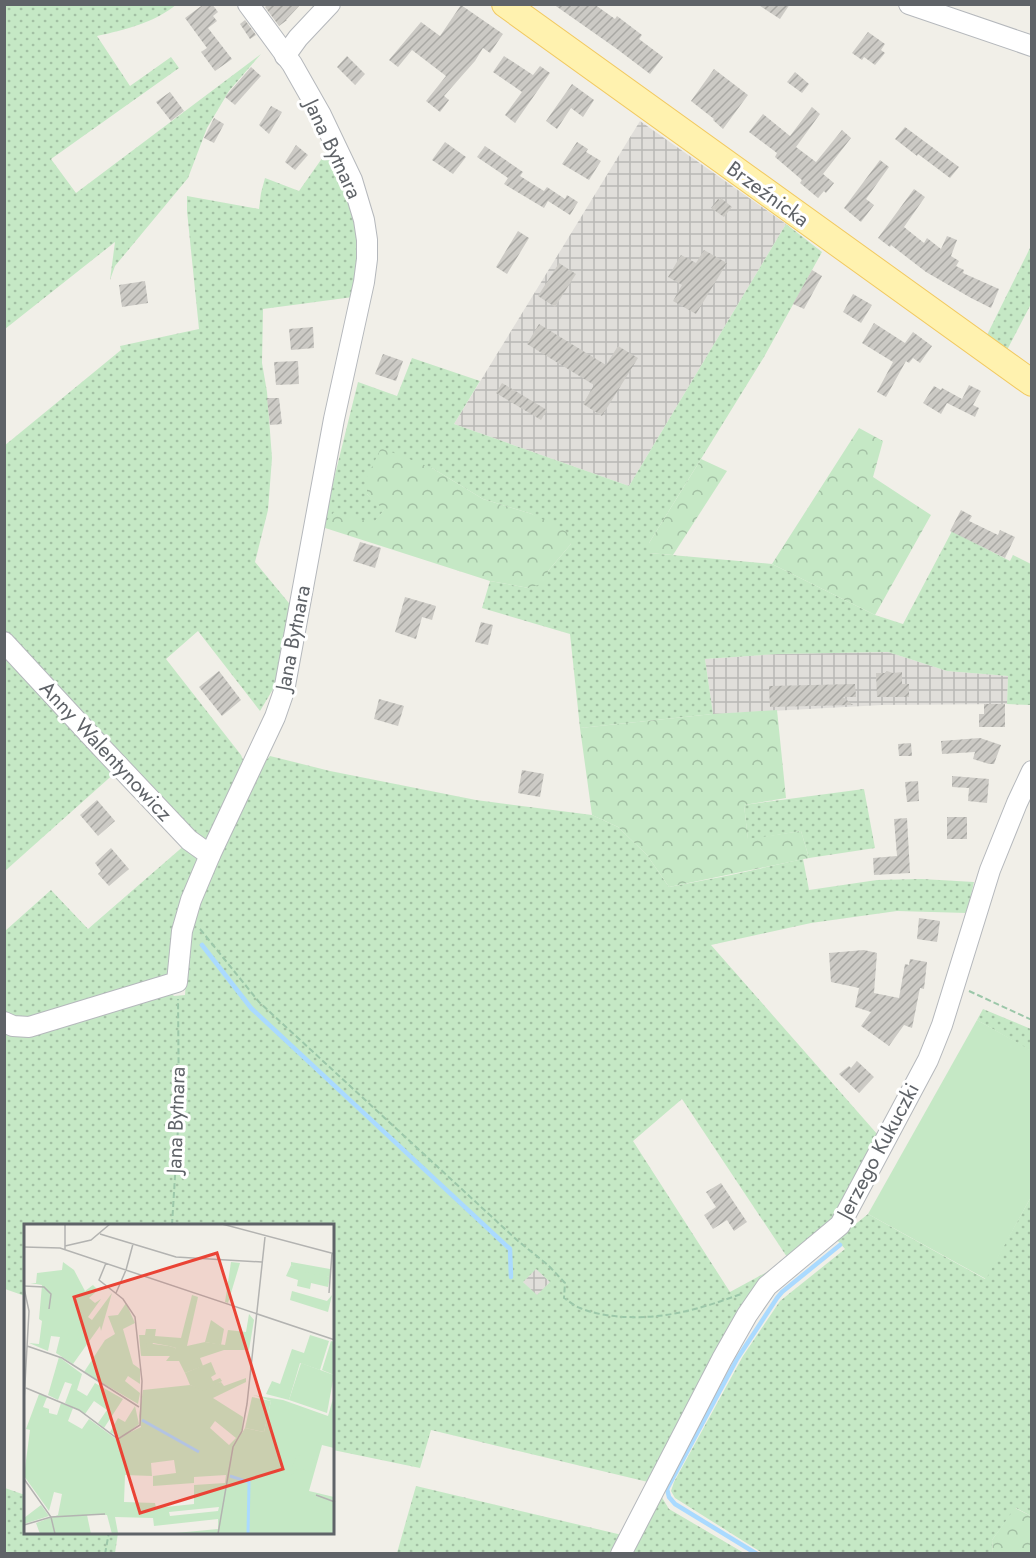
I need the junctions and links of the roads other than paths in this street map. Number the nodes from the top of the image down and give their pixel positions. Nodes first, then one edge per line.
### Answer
1 (248, 4) edge
2 (330, 4) edge
3 (505, 4) edge
4 (909, 4) edge
5 (1032, 46) edge
6 (285, 56) junction
7 (1032, 382) edge
8 (4, 642) edge
9 (1032, 771) edge
10 (210, 855) junction
11 (4, 1022) edge
12 (621, 1554) edge

1 - 6 street, Jana Bytnara
2 - 6 street
3 - 7 main road, Brzeźnicka
4 - 5 street
6 - 10 street, Jana Bytnara
8 - 10 street, Anny Walentynowicz
9 - 12 street, Jerzego Kukuczki
10 - 11 street, Jana Bytnara

